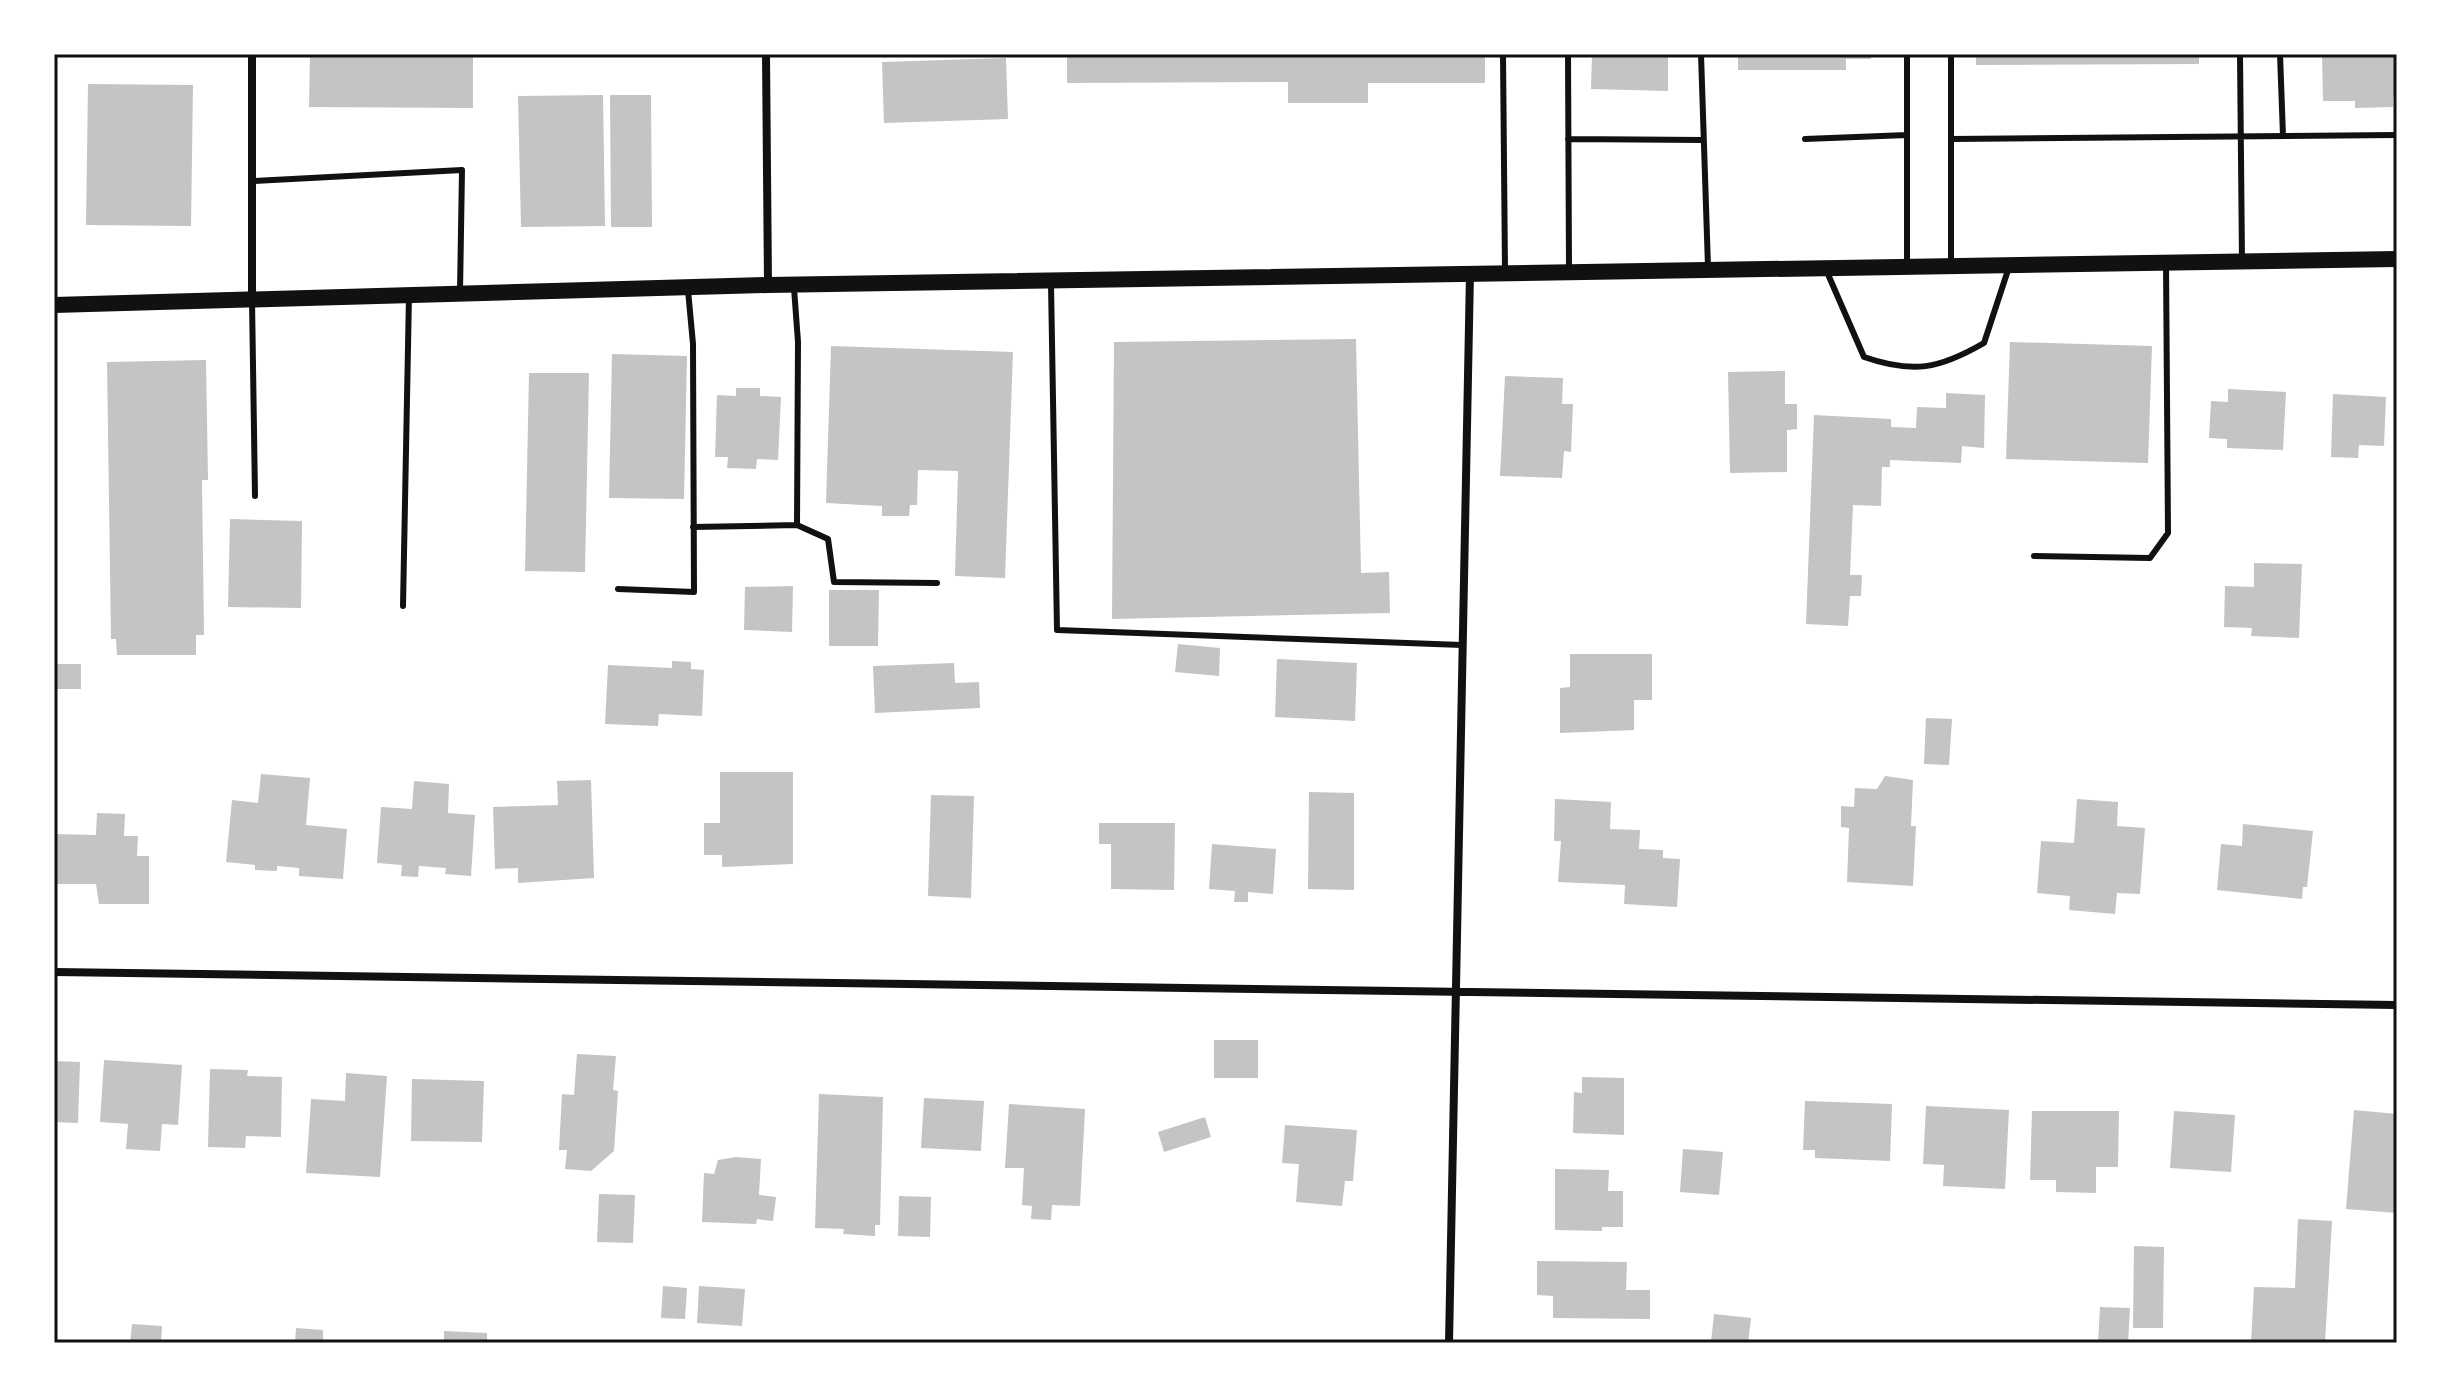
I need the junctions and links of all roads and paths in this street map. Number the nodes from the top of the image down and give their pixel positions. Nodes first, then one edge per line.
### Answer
1 (252, 54) edge
2 (766, 54) edge
3 (1503, 54) edge
4 (1568, 54) edge
5 (1701, 54) edge
6 (1907, 54) edge
7 (1951, 54) edge
8 (2240, 54) edge
9 (2280, 54) edge
10 (1907, 135) junction
11 (2397, 135) edge
12 (2241, 136) junction
13 (2283, 136) junction
14 (1568, 139) junction
15 (1805, 139) dead end
16 (1951, 139) junction
17 (1703, 140) junction
18 (252, 181) junction
19 (2397, 259) edge
20 (2242, 261) junction
21 (2166, 263) junction
22 (1951, 266) junction
23 (2009, 266) junction
24 (1907, 267) junction
25 (1826, 268) junction
26 (1708, 271) junction
27 (1569, 272) junction
28 (1470, 274) junction
29 (1505, 274) junction
30 (1051, 280) junction
31 (794, 284) junction
32 (768, 285) junction
33 (688, 287) junction
34 (460, 294) junction
35 (409, 295) junction
36 (252, 300) junction
37 (54, 305) edge
38 (255, 496) dead end
39 (797, 525) junction
40 (693, 527) junction
41 (2034, 556) dead end
42 (937, 583) dead end
43 (618, 589) dead end
44 (403, 606) dead end
45 (1462, 645) junction
46 (54, 972) edge
47 (1454, 990) junction
48 (2397, 1005) edge
49 (1449, 1343) edge

1 - 18 street
2 - 32 street
3 - 29 lane
4 - 14 lane
5 - 17 lane
6 - 10 lane
7 - 16 lane
8 - 12 lane
9 - 13 lane
10 - 15 lane
10 - 24 lane
11 - 13 lane
12 - 13 lane
12 - 16 lane
12 - 20 lane
14 - 17 lane
14 - 27 lane
16 - 22 lane
17 - 26 lane
18 - 34 lane
18 - 36 street
19 - 20 main road
20 - 21 main road
21 - 23 main road
21 - 41 lane
22 - 23 main road
22 - 24 main road
23 - 25 lane
24 - 25 main road
25 - 26 main road
26 - 27 main road
27 - 29 main road
28 - 29 main road
28 - 30 main road
28 - 45 street
30 - 31 main road
30 - 45 lane
31 - 32 main road
31 - 39 lane
32 - 33 main road
33 - 34 main road
33 - 40 lane
34 - 35 main road
35 - 36 main road
35 - 44 lane
36 - 37 main road
36 - 38 lane
39 - 40 lane
39 - 42 lane
40 - 43 lane
45 - 47 street
46 - 47 street
47 - 48 street
47 - 49 street

